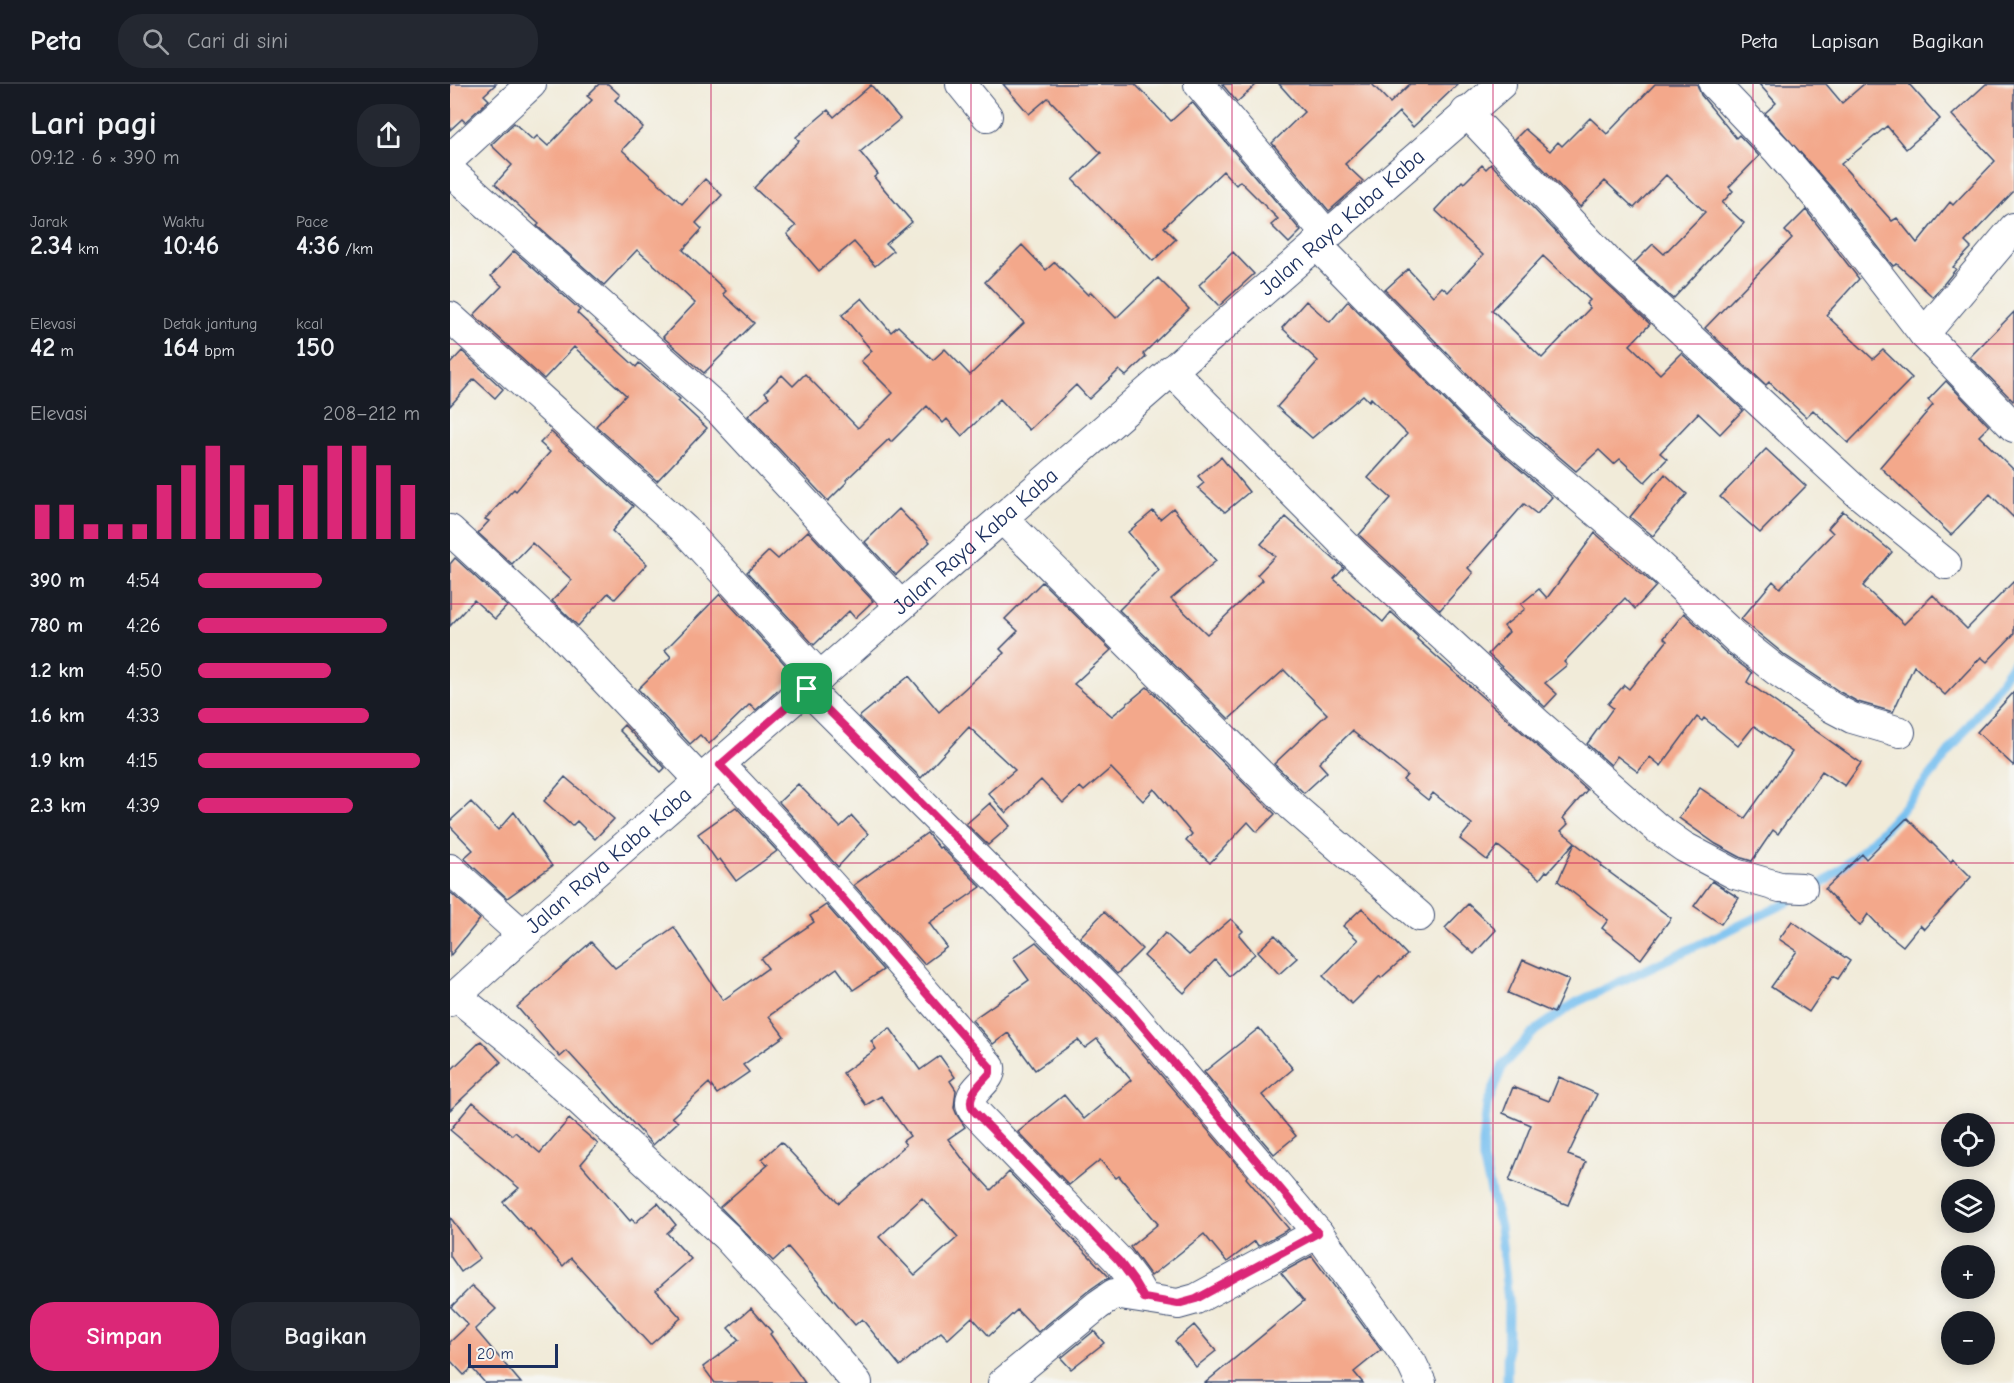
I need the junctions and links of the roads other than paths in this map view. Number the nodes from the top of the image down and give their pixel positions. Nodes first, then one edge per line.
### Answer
1 (531, 84) edge
2 (961, 84) edge
3 (1199, 84) edge
4 (1501, 84) edge
5 (1714, 84) edge
6 (1467, 112) junction
7 (987, 116) dead end
8 (450, 159) edge
9 (450, 171) edge
10 (2014, 228) edge
11 (1322, 239) junction
12 (450, 317) edge
13 (1924, 333) junction
14 (1171, 370) junction
15 (2014, 427) edge
16 (1002, 518) junction
17 (450, 530) edge
18 (1946, 564) dead end
19 (901, 606) junction
20 (814, 683) junction
21 (1900, 732) dead end
22 (710, 773) junction
23 (450, 869) edge
24 (1802, 888) dead end
25 (1419, 916) dead end
26 (523, 935) junction
27 (453, 999) edge
28 (1318, 1233) junction
29 (1144, 1298) junction
30 (856, 1383) edge
31 (1003, 1383) edge
32 (1420, 1383) edge

1 - 8 street
2 - 7 street
3 - 11 street
4 - 6 street, Jalan Raya Kaba Kaba
5 - 13 street
6 - 11 street, Jalan Raya Kaba Kaba
6 - 18 street
9 - 19 street
10 - 13 street
11 - 14 street, Jalan Raya Kaba Kaba
11 - 21 street
12 - 20 street
13 - 15 street
14 - 16 street, Jalan Raya Kaba Kaba
14 - 24 street
16 - 19 street, Jalan Raya Kaba Kaba
16 - 25 street
17 - 22 street
19 - 20 street, Jalan Raya Kaba Kaba
20 - 22 street, Jalan Raya Kaba Kaba
20 - 28 street
22 - 26 street, Jalan Raya Kaba Kaba
22 - 29 street
23 - 26 street
26 - 27 street, Jalan Raya Kaba Kaba
27 - 30 street
28 - 29 street
28 - 32 street
29 - 31 street

